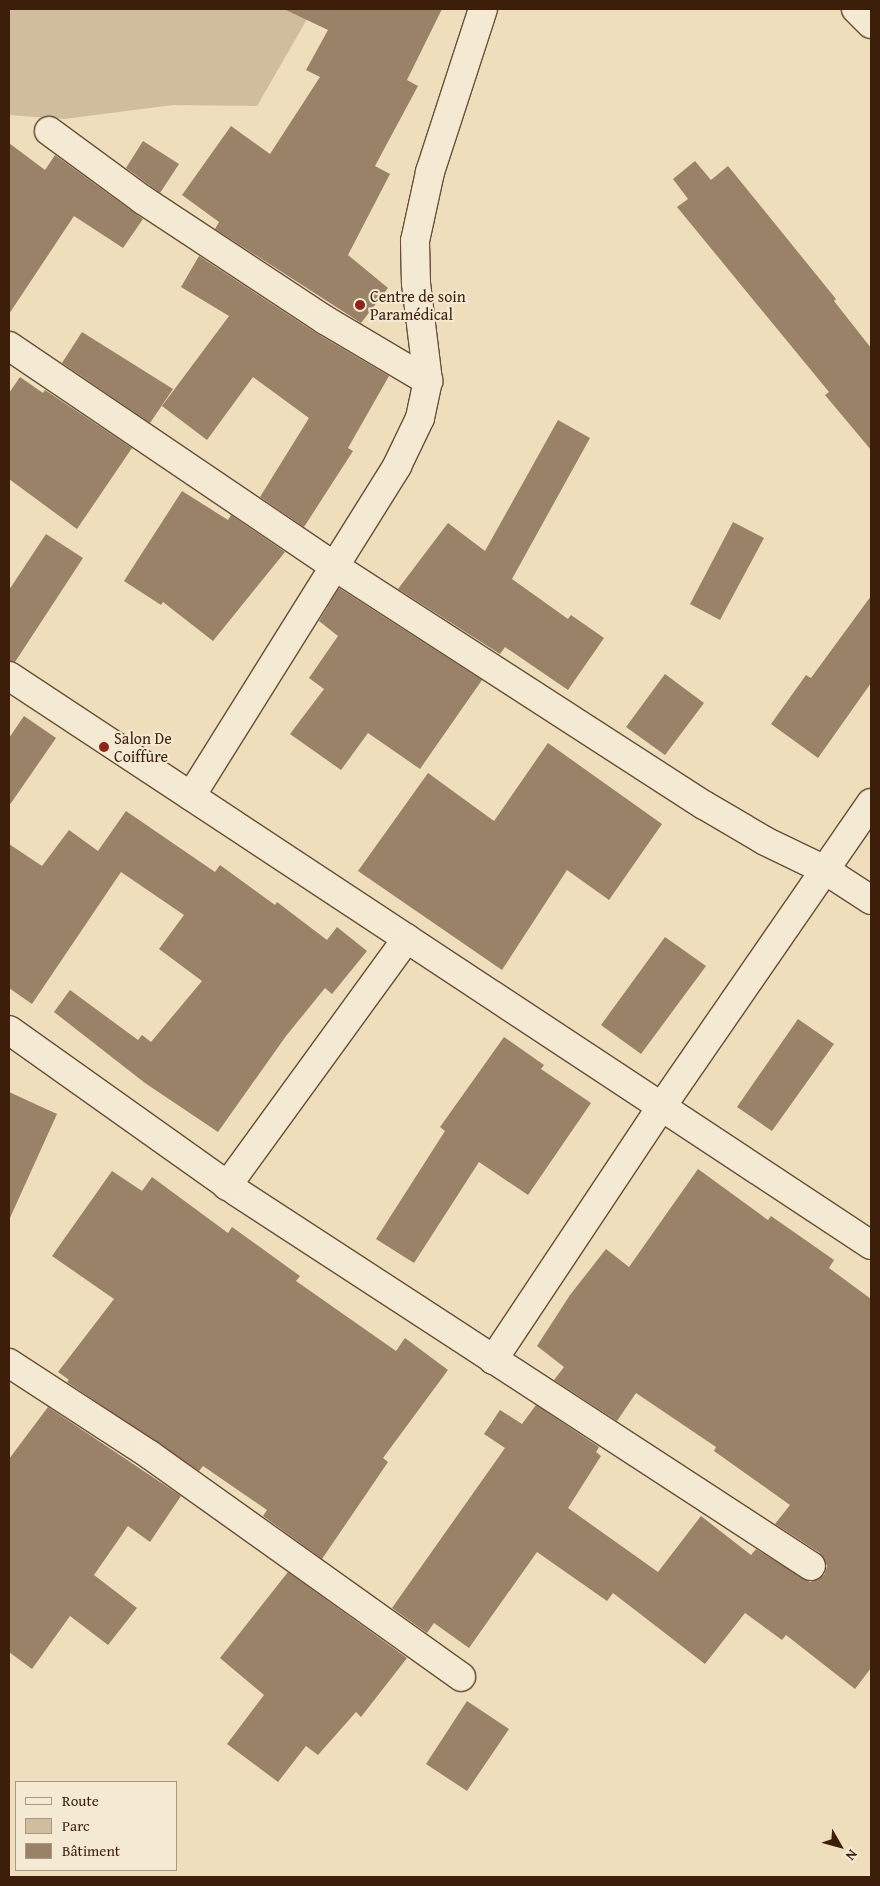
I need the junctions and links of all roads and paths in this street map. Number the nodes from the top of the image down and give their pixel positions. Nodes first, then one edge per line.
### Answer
1 (483, 9) edge
2 (856, 9) edge
3 (871, 24) edge
4 (49, 131) dead end
5 (9, 346) edge
6 (428, 382) junction
7 (334, 566) junction
8 (9, 676) edge
9 (191, 796) junction
10 (871, 803) edge
11 (825, 870) junction
12 (871, 900) edge
13 (407, 938) junction
14 (9, 1030) edge
15 (662, 1106) junction
16 (227, 1186) junction
17 (871, 1245) edge
18 (493, 1360) junction
19 (9, 1363) edge
20 (811, 1566) dead end
21 (462, 1677) dead end

1 - 6 street
2 - 3 street
4 - 6 street
5 - 7 street
6 - 7 street
7 - 9 street
7 - 11 street
8 - 9 street
9 - 13 street
10 - 11 street
11 - 12 street
11 - 15 street
13 - 15 street
13 - 16 street
14 - 16 street
15 - 17 street
15 - 18 street
16 - 18 street
18 - 20 street
19 - 21 street

